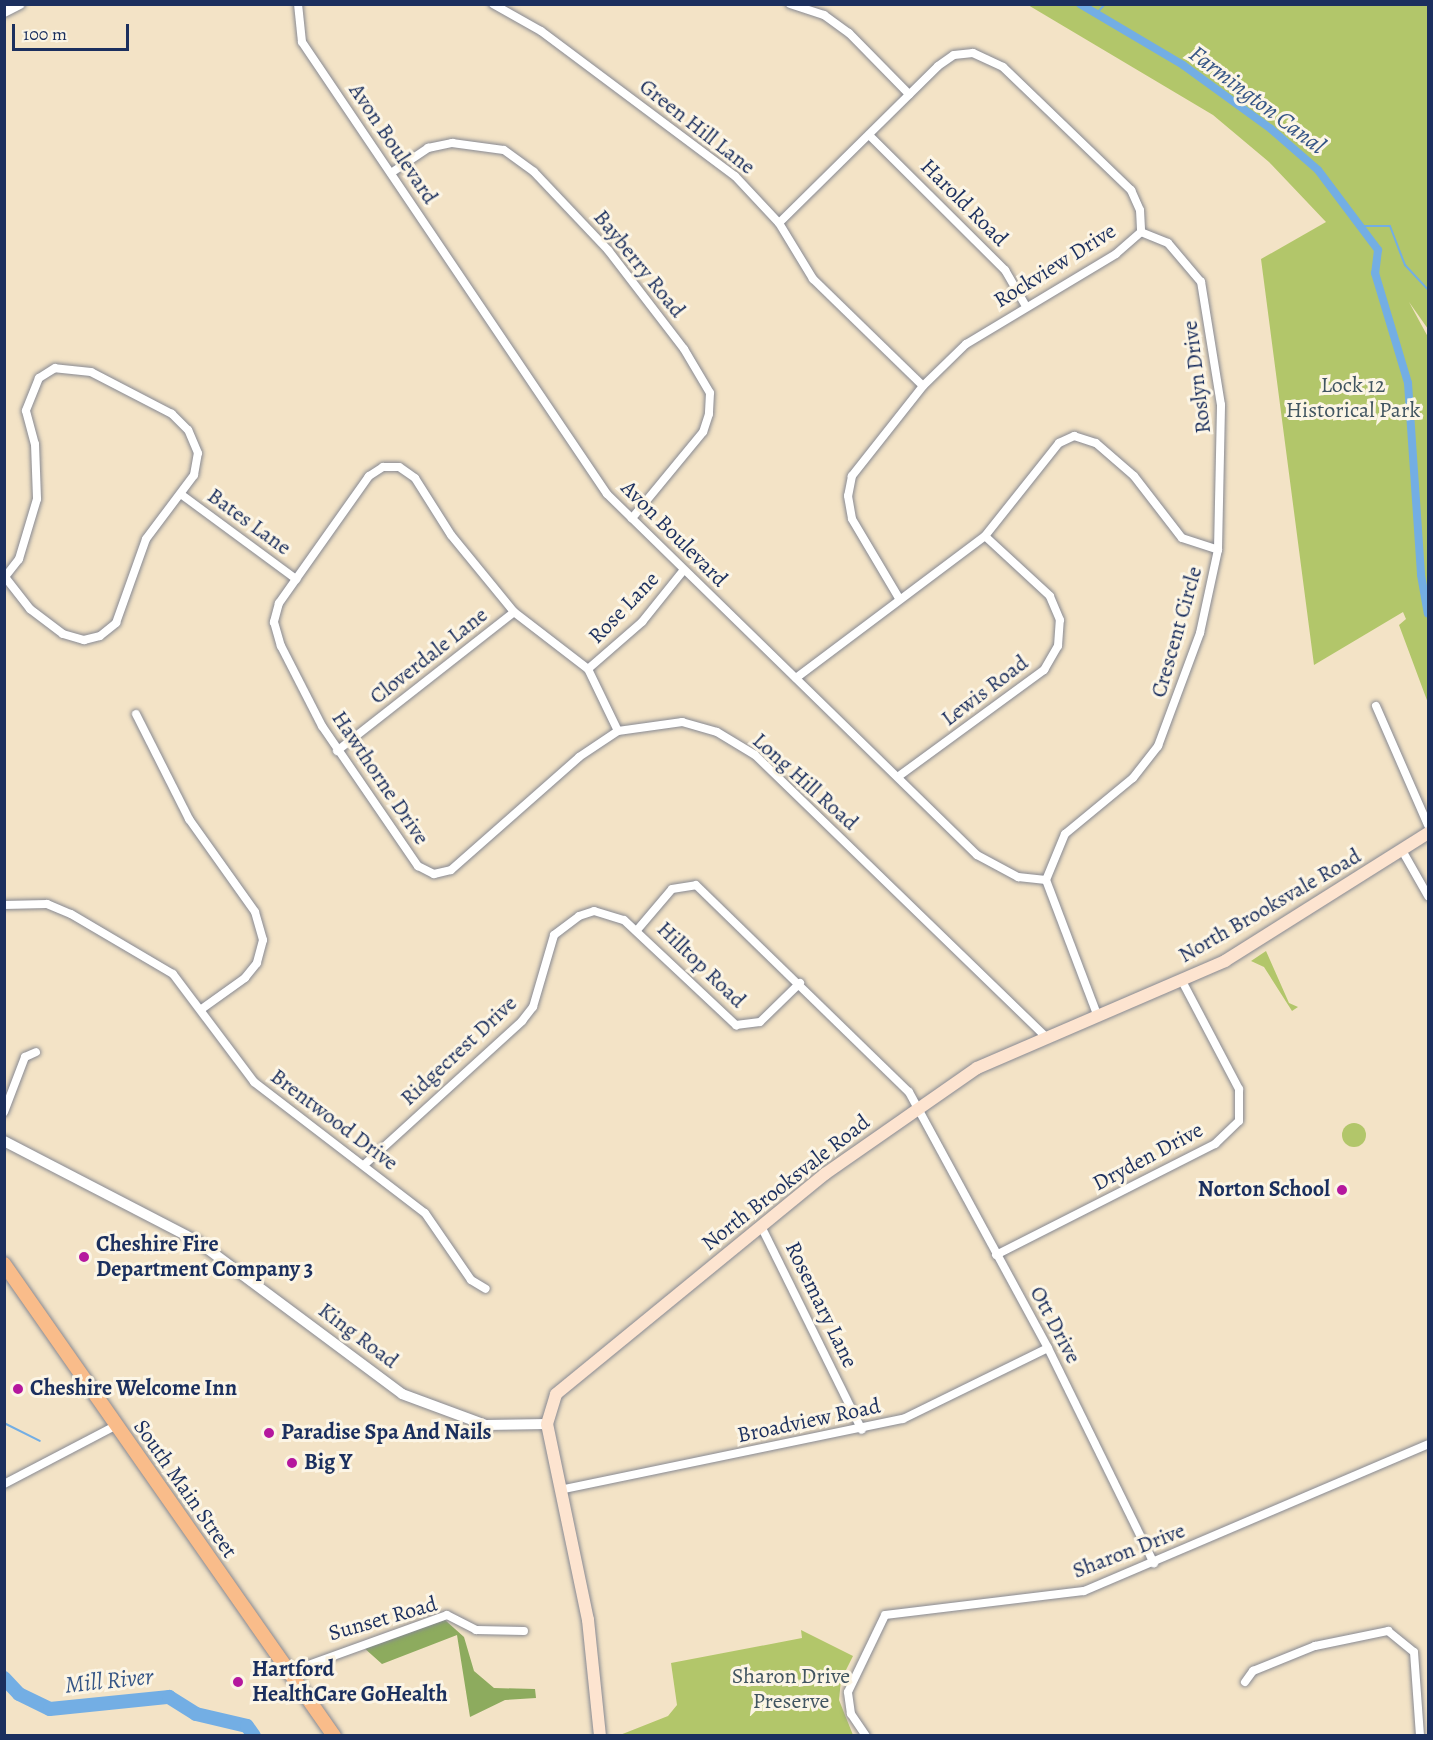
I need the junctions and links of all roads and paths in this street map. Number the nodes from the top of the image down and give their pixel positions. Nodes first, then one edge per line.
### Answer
1 (20, 4) edge
2 (298, 4) edge
3 (494, 4) edge
4 (790, 4) edge
5 (4, 12) edge
6 (909, 94) junction
7 (869, 135) junction
8 (391, 173) junction
9 (779, 222) junction
10 (1141, 232) junction
11 (1025, 304) junction
12 (923, 386) junction
13 (182, 495) junction
14 (632, 518) junction
15 (985, 537) junction
16 (1218, 550) junction
17 (683, 571) junction
18 (5, 576) edge
19 (296, 579) junction
20 (899, 598) junction
21 (514, 612) junction
22 (588, 669) junction
23 (796, 678) junction
24 (1376, 706) dead end
25 (136, 714) dead end
26 (618, 731) junction
27 (337, 751) junction
28 (899, 776) junction
29 (1428, 825) edge
30 (1428, 833) edge
31 (1403, 852) junction
32 (1046, 880) junction
33 (1428, 896) edge
34 (4, 905) edge
35 (638, 930) junction
36 (1182, 981) junction
37 (800, 983) junction
38 (203, 1008) junction
39 (1097, 1014) junction
40 (1045, 1036) junction
41 (36, 1052) dead end
42 (918, 1109) junction
43 (4, 1112) edge
44 (4, 1141) edge
45 (363, 1165) junction
46 (762, 1228) junction
47 (996, 1255) junction
48 (4, 1264) edge
49 (486, 1289) dead end
50 (1048, 1347) junction
51 (547, 1424) junction
52 (115, 1426) junction
53 (862, 1430) junction
54 (1428, 1444) edge
55 (4, 1484) edge
56 (564, 1489) junction
57 (1154, 1563) junction
58 (524, 1631) dead end
59 (289, 1671) junction
60 (1245, 1682) dead end
61 (334, 1736) edge
62 (600, 1736) edge
63 (867, 1736) edge
64 (1420, 1736) edge

1 - 5 street
2 - 8 street, Avon Boulevard
3 - 9 street, Green Hill Lane
4 - 6 street
6 - 7 street, Rockview Drive
6 - 10 street, Rockview Drive
7 - 9 street, Rockview Drive
7 - 11 street, Harold Road
8 - 14 street, Avon Boulevard
8 - 14 street, Bayberry Road
9 - 12 street, Green Hill Lane
10 - 11 street, Rockview Drive
10 - 16 street, Roslyn Drive
11 - 12 street, Rockview Drive
12 - 20 street, Rockview Drive
13 - 18 street
13 - 18 street
13 - 19 street, Bates Lane
14 - 17 street, Avon Boulevard
15 - 16 street, Crescent Circle
15 - 20 street, Crescent Circle
15 - 28 street, Lewis Road
16 - 32 street, Crescent Circle
17 - 22 street, Rose Lane
17 - 23 street, Avon Boulevard
19 - 21 street
19 - 27 street, Hawthorne Drive
20 - 23 street, Crescent Circle
21 - 22 street
21 - 27 street, Cloverdale Lane
22 - 26 street
23 - 28 street, Avon Boulevard
24 - 29 street
25 - 38 street
26 - 27 street, Hawthorne Drive
26 - 40 street, Long Hill Road
28 - 32 street, Avon Boulevard
30 - 31 main road, North Brooksvale Road
31 - 33 street
31 - 36 main road, North Brooksvale Road
32 - 39 street
34 - 38 street, Brentwood Drive
35 - 37 street, Hilltop Road
35 - 37 street, Hilltop Road
35 - 45 street, Ridgecrest Drive
36 - 39 main road, North Brooksvale Road
36 - 47 street, Dryden Drive
37 - 42 street, Hilltop Road
38 - 45 street, Brentwood Drive
39 - 40 main road, North Brooksvale Road
40 - 42 main road, North Brooksvale Road
41 - 43 street
42 - 46 main road, North Brooksvale Road
42 - 47 street, Ott Drive
44 - 51 street, King Road
45 - 49 street, Brentwood Drive
46 - 51 main road, North Brooksvale Road
46 - 53 street, Rosemary Lane
47 - 50 street, Ott Drive
48 - 52 highway, South Main Street
50 - 53 street, Broadview Road
50 - 57 street, Ott Drive
51 - 56 main road
52 - 55 street
52 - 59 highway, South Main Street
53 - 56 street, Broadview Road
54 - 57 street, Sharon Drive
56 - 62 main road
57 - 63 street, Sharon Drive
58 - 59 street, Sunset Road
59 - 61 highway, South Main Street
60 - 64 street

